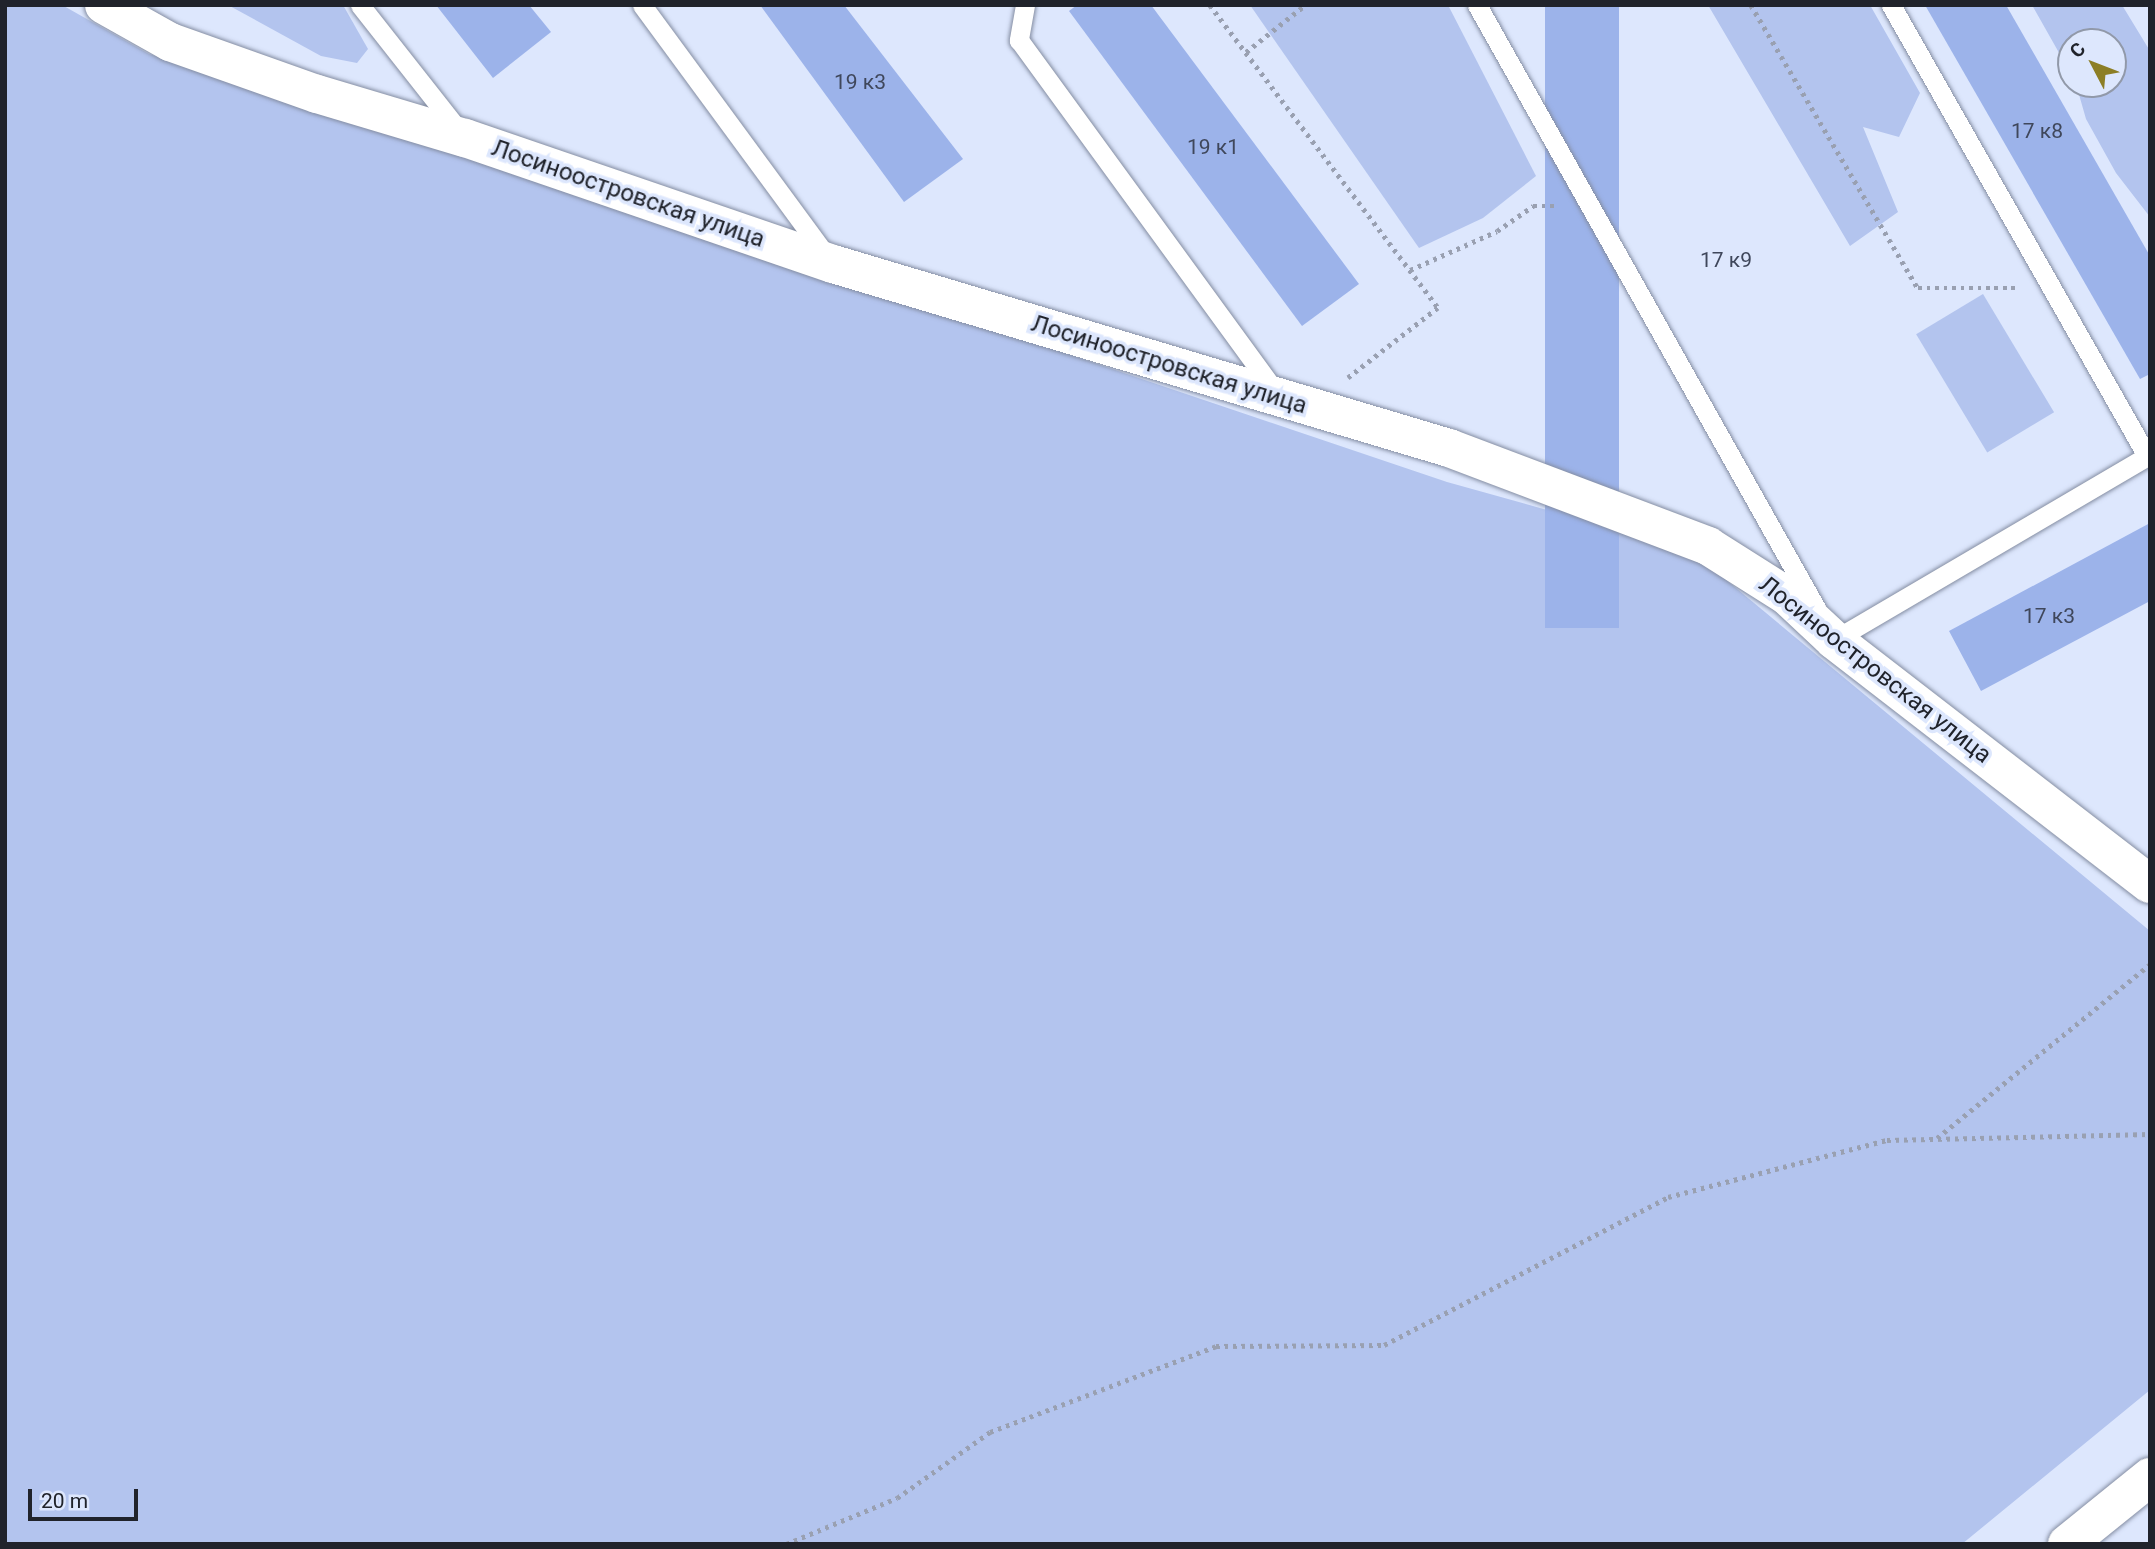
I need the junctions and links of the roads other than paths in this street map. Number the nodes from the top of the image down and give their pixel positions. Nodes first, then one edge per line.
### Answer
1 (104, 5) edge
2 (360, 5) edge
3 (642, 5) edge
4 (1025, 5) edge
5 (1477, 5) edge
6 (1891, 5) edge
7 (465, 138) junction
8 (832, 264) junction
9 (1297, 403) junction
10 (1834, 640) junction
11 (2150, 884) edge
12 (2150, 1477) edge
13 (2067, 1544) edge

1 - 7 street, Лосиноостровская улица
2 - 7 lane
3 - 8 lane
4 - 9 lane
5 - 10 lane
6 - 10 lane
7 - 8 street, Лосиноостровская улица
8 - 9 street, Лосиноостровская улица
9 - 10 street, Лосиноостровская улица
10 - 11 street, Лосиноостровская улица
12 - 13 street

